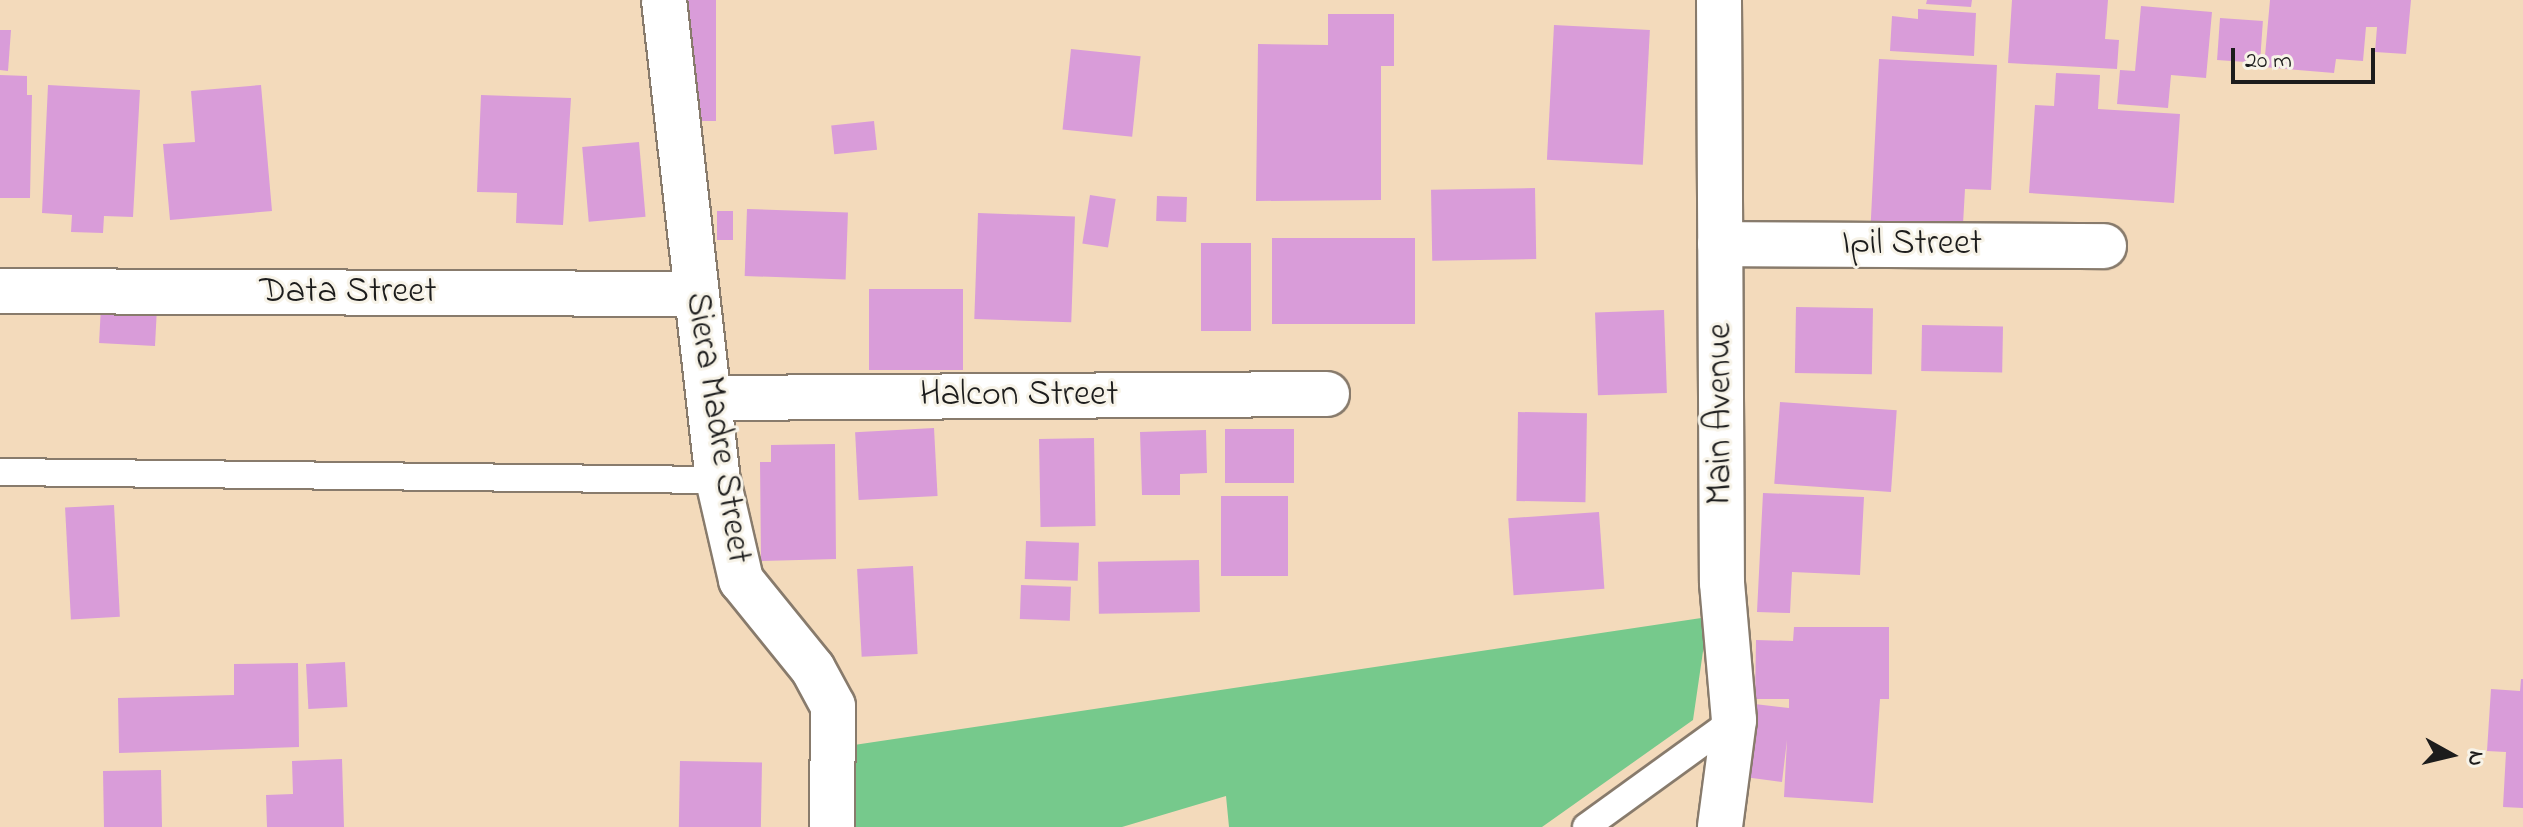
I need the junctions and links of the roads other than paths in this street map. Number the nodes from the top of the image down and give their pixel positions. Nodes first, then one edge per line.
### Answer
1 (664, 0) edge
2 (1719, 0) edge
3 (1720, 244) junction
4 (2104, 246) dead end
5 (0, 291) edge
6 (695, 294) junction
7 (1327, 394) dead end
8 (711, 398) junction
9 (0, 472) edge
10 (718, 480) junction
11 (1734, 720) junction
12 (832, 827) edge
13 (1586, 827) edge
14 (1720, 827) edge

1 - 6 street, Siera Madre Street
2 - 3 street, Main Avenue
3 - 4 street, Ipil Street
3 - 11 street, Main Avenue
5 - 6 street, Data Street
6 - 8 street, Siera Madre Street
7 - 8 street, Halcon Street
8 - 10 street, Siera Madre Street
9 - 10 lane
10 - 12 street, Siera Madre Street
11 - 13 lane
11 - 14 street, Main Avenue

